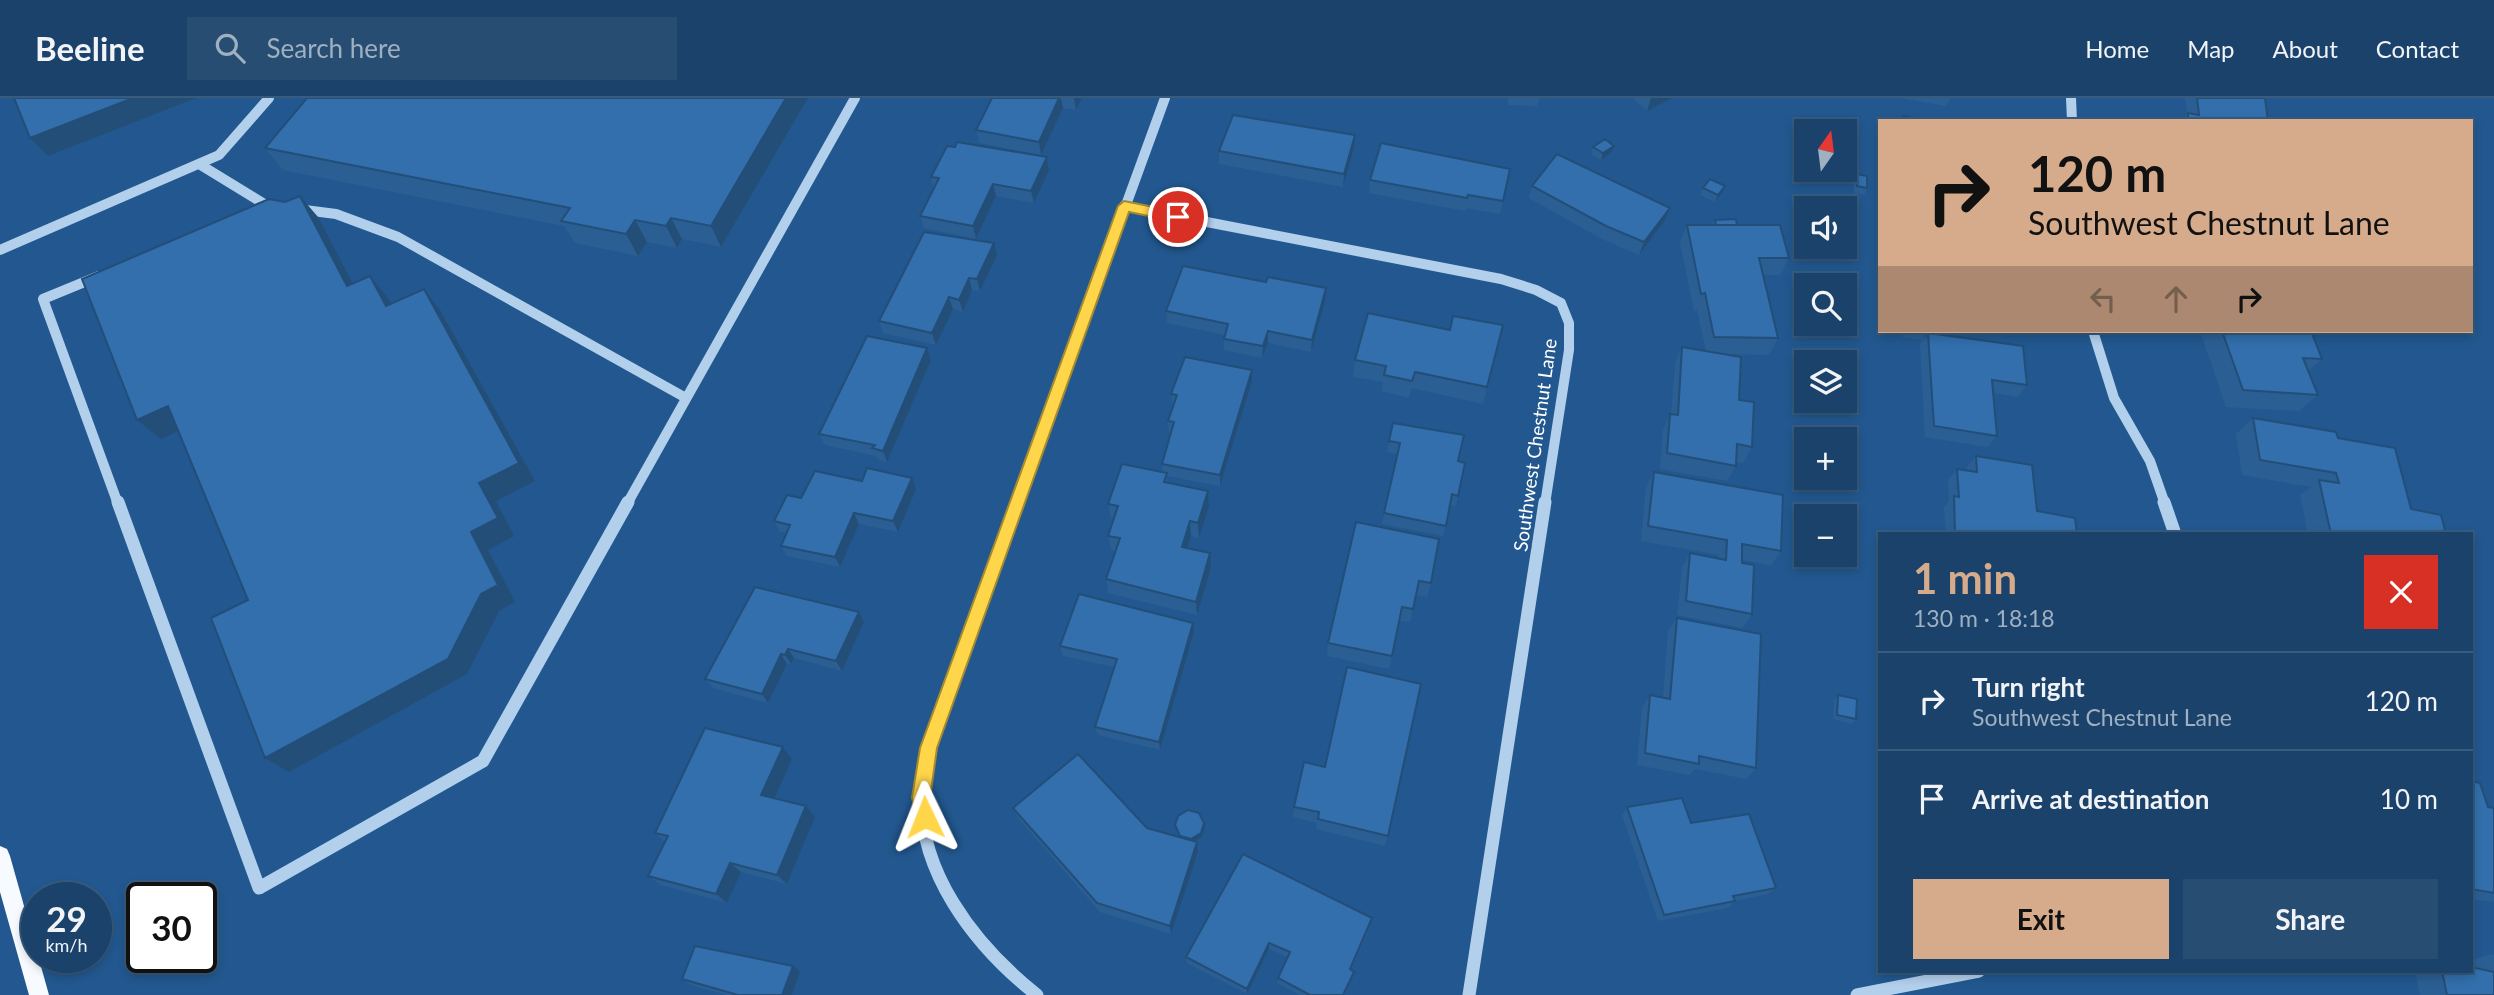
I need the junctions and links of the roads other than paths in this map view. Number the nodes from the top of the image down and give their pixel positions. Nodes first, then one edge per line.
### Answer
1 (269, 98) edge
2 (855, 98) edge
3 (1165, 98) edge
4 (2071, 98) edge
5 (2072, 119) edge
6 (199, 164) junction
7 (1124, 206) junction
8 (277, 207) junction
9 (241, 216) edge
10 (0, 250) edge
11 (117, 268) edge
12 (2093, 333) edge
13 (686, 398) junction
14 (2174, 532) edge
15 (0, 856) edge
16 (1969, 973) edge
17 (39, 995) edge
18 (1037, 995) edge
19 (1469, 995) edge
20 (1857, 995) edge

1 - 6 street
2 - 13 street
3 - 7 street
4 - 5 street
6 - 8 street
6 - 10 street
7 - 18 street
7 - 19 street, Southwest Chestnut Lane
8 - 9 street
8 - 13 street
11 - 13 street
12 - 14 street
15 - 17 main road
16 - 20 street

